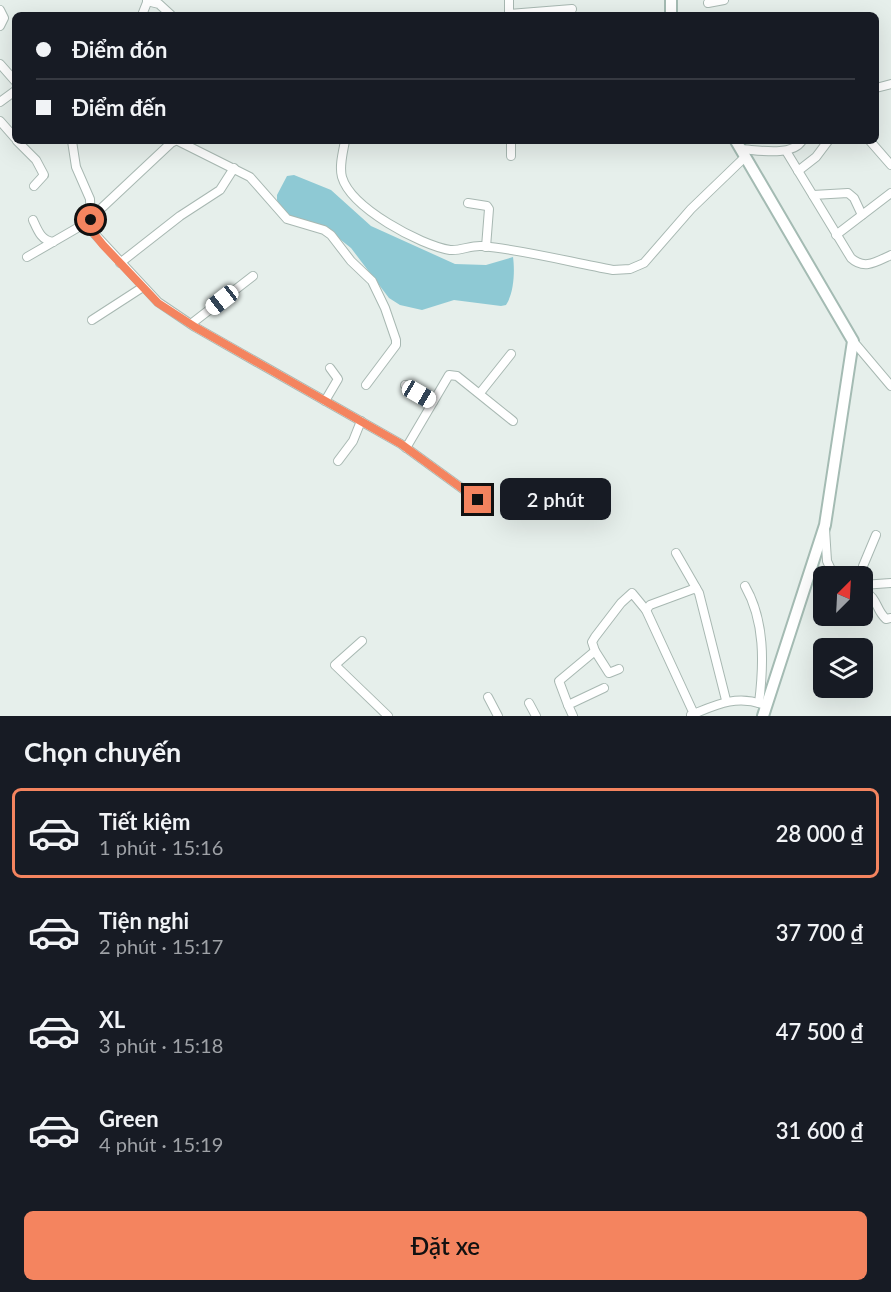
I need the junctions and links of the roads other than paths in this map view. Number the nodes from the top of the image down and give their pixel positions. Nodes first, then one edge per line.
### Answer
1 (724, 0) edge
2 (148, 1) edge
3 (708, 3) dead end
4 (572, 9) dead end
5 (0, 10) edge
6 (168, 12) edge
7 (534, 12) edge
8 (0, 26) edge
9 (0, 64) edge
10 (12, 78) edge
11 (0, 121) edge
12 (12, 135) edge
13 (20, 144) edge
14 (72, 144) edge
15 (170, 144) edge
16 (188, 144) edge
17 (345, 144) edge
18 (511, 144) edge
19 (800, 144) edge
20 (826, 144) edge
21 (873, 144) edge
22 (741, 149) edge
23 (786, 151) junction
24 (511, 156) dead end
25 (891, 165) edge
26 (234, 168) junction
27 (798, 171) junction
28 (34, 186) dead end
29 (891, 193) edge
30 (813, 195) junction
31 (468, 203) dead end
32 (862, 215) junction
33 (91, 219) junction
34 (33, 220) dead end
35 (836, 235) junction
36 (53, 242) junction
37 (486, 247) junction
38 (891, 255) edge
39 (27, 257) dead end
40 (120, 263) junction
41 (253, 276) dead end
42 (143, 287) junction
43 (92, 320) dead end
44 (191, 324) junction
45 (853, 341) junction
46 (511, 354) dead end
47 (330, 368) dead end
48 (366, 385) dead end
49 (405, 385) dead end
50 (891, 386) edge
51 (480, 393) junction
52 (325, 401) junction
53 (433, 402) junction
54 (361, 421) junction
55 (513, 421) dead end
56 (406, 448) junction
57 (338, 461) dead end
58 (478, 500) dead end
59 (825, 525) junction
60 (876, 535) dead end
61 (676, 553) dead end
62 (829, 566) edge
63 (863, 566) edge
64 (891, 583) edge
65 (873, 585) edge
66 (744, 586) dead end
67 (696, 588) junction
68 (873, 596) edge
69 (646, 610) junction
70 (891, 618) edge
71 (363, 641) dead end
72 (595, 651) junction
73 (619, 669) dead end
74 (604, 688) dead end
75 (488, 697) dead end
76 (726, 700) junction
77 (530, 703) dead end
78 (568, 705) junction
79 (763, 708) edge
80 (692, 715) edge
81 (388, 716) edge
82 (498, 716) edge
83 (536, 716) edge
84 (573, 716) edge

1 - 3 street
2 - 6 street
4 - 7 street
5 - 8 street
9 - 10 street
11 - 12 street
13 - 28 street
14 - 33 street
15 - 33 street
16 - 26 street
17 - 37 street
18 - 24 street
19 - 23 street
20 - 27 street
21 - 25 street
22 - 23 street
22 - 37 street
22 - 45 main road
23 - 27 street
26 - 40 street
26 - 48 street
27 - 30 street
29 - 32 street
30 - 32 street
30 - 35 street
31 - 37 street
32 - 35 street
33 - 36 street
33 - 40 street
34 - 36 street
35 - 38 street
36 - 39 street
40 - 42 street
41 - 44 street
42 - 43 street
42 - 44 street
44 - 52 street
45 - 50 street
45 - 59 main road
46 - 51 street
47 - 52 street
49 - 53 street
51 - 53 street
51 - 55 street
52 - 54 street
53 - 56 street
54 - 56 street
54 - 57 street
56 - 58 street
59 - 62 street
59 - 79 main road
60 - 63 street
61 - 67 street
64 - 65 street
66 - 79 street
67 - 69 street
67 - 76 street
68 - 70 street
69 - 72 street
69 - 80 street
71 - 81 street
72 - 73 street
72 - 78 street
74 - 78 street
75 - 82 street
76 - 79 street
76 - 80 street
77 - 83 street
78 - 84 street

